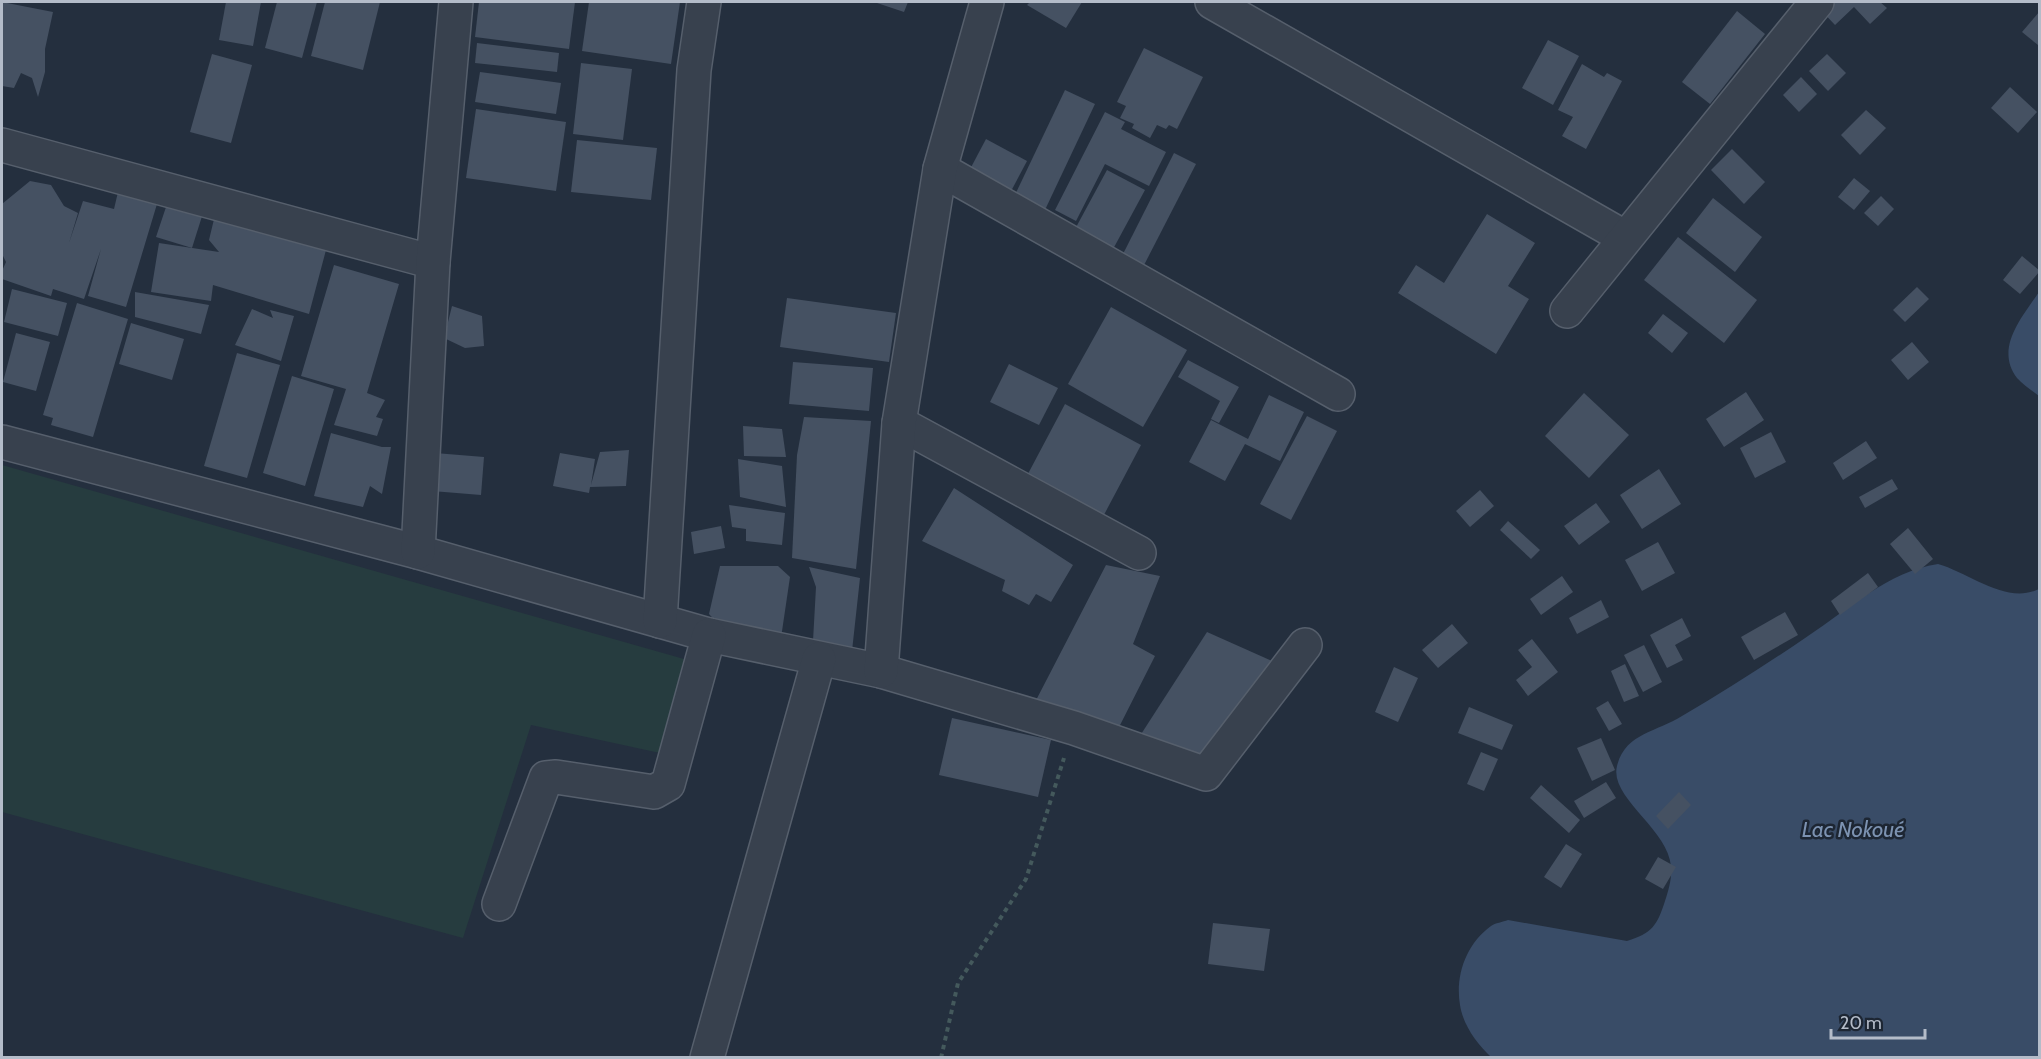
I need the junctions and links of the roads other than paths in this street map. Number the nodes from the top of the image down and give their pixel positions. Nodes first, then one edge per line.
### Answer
1 (456, 2) edge
2 (704, 2) edge
3 (987, 2) edge
4 (1212, 2) edge
5 (1805, 5) edge
6 (2, 145) edge
7 (940, 169) junction
8 (1624, 237) junction
9 (433, 262) junction
10 (1567, 311) dead end
11 (1338, 394) dead end
12 (899, 423) junction
13 (2, 441) edge
14 (418, 552) junction
15 (1139, 553) dead end
16 (660, 621) junction
17 (709, 635) junction
18 (1305, 645) dead end
19 (819, 659) junction
20 (881, 670) junction
21 (499, 904) dead end
22 (707, 1058) edge

1 - 9 street
2 - 16 street
3 - 7 street
4 - 8 street
5 - 8 street
6 - 9 street
7 - 11 street
7 - 12 street
8 - 10 street
9 - 14 street
12 - 15 street
12 - 20 street
13 - 14 street
14 - 16 street
16 - 17 street
17 - 19 street
17 - 21 street
18 - 20 street
19 - 20 street
19 - 22 street

